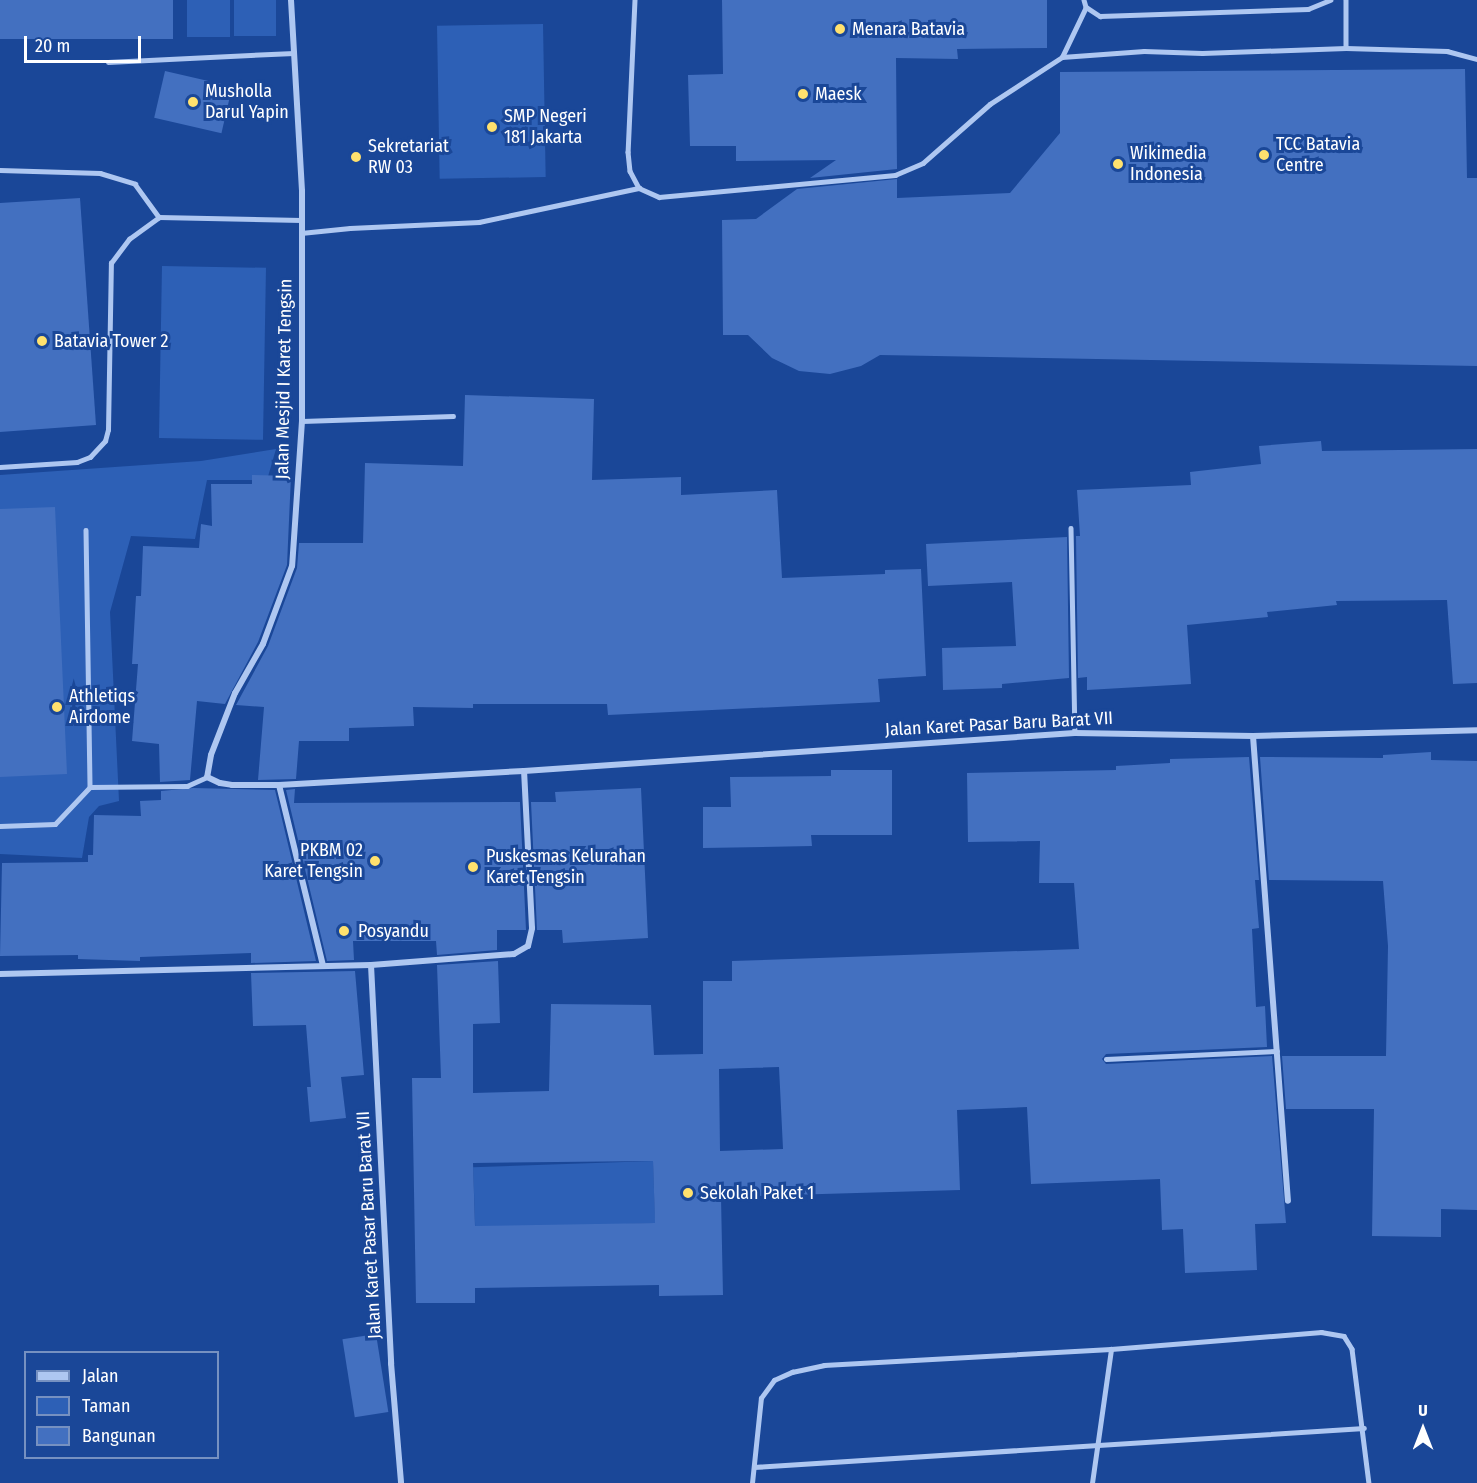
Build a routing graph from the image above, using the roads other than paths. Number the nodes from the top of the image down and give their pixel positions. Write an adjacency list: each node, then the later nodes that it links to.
1 (291, 0): 8 (street, Jalan Mesjid I Karet Tengsin)
2 (635, 0): 13 (lane)
3 (1083, 0): 6 (lane)
4 (1330, 0): 6 (lane)
5 (1346, 0): 7 (lane)
6 (1086, 7): 9 (lane)
7 (1346, 48): 9 (lane); 10 (lane)
8 (294, 53): 11 (lane); 15 (street, Jalan Mesjid I Karet Tengsin)
9 (1062, 57): 13 (lane)
10 (1477, 59)
11 (108, 62)
12 (0, 170): 14 (lane)
13 (639, 188): 16 (lane)
14 (159, 217): 15 (lane); 19 (lane)
15 (301, 220): 16 (street, Jalan Mesjid I Karet Tengsin)
16 (300, 233): 18 (street, Jalan Mesjid I Karet Tengsin)
17 (453, 416): 18 (lane)
18 (302, 421): 26 (street, Jalan Mesjid I Karet Tengsin)
19 (0, 467)
20 (1071, 528): 23 (lane)
21 (87, 530): 28 (lane)
22 (1477, 730): 24 (street, Jalan Karet Pasar Baru Barat VII)
23 (1075, 733): 24 (street, Jalan Karet Pasar Baru Barat VII); 25 (street, Jalan Karet Pasar Baru Barat VII)
24 (1253, 736): 33 (street)
25 (524, 771): 27 (street, Jalan Karet Pasar Baru Barat VII); 30 (street)
26 (207, 777): 27 (street, Jalan Karet Pasar Baru Barat VII); 28 (lane)
27 (279, 784): 31 (street)
28 (90, 787): 29 (lane)
29 (0, 826)
30 (371, 965): 31 (street); 40 (street, Jalan Karet Pasar Baru Barat VII)
31 (323, 966): 32 (street)
32 (0, 974)
33 (1277, 1051): 34 (lane); 35 (street)
34 (1106, 1059)
35 (1288, 1201)
36 (1111, 1348): 37 (lane); 38 (lane); 39 (lane)
37 (1364, 1428): 38 (lane); 43 (lane)
38 (1097, 1445): 39 (lane); 42 (lane)
39 (754, 1467): 41 (lane)
40 (401, 1483)
41 (752, 1483)
42 (1092, 1483)
43 (1368, 1483)

